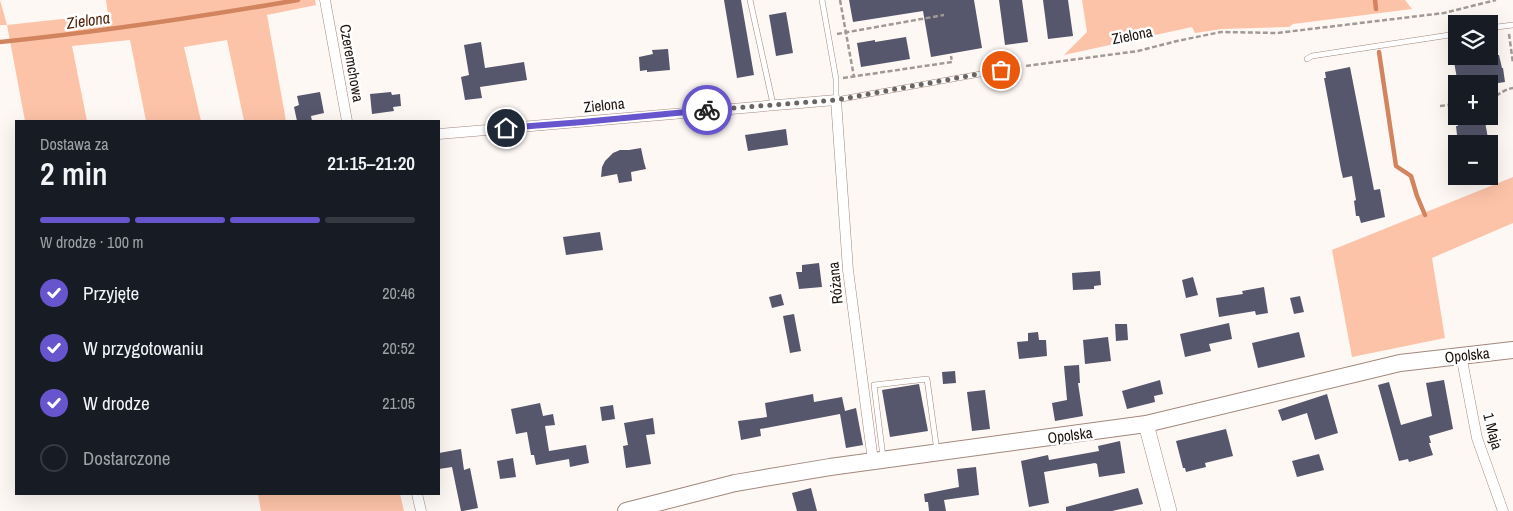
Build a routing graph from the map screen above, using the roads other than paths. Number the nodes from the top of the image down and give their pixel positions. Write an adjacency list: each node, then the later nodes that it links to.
1 (750, 0): 8 (lane)
2 (822, 0): 7 (lane)
3 (326, 5): 9 (street, Czeremchowa)
4 (1448, 35): 5 (lane)
5 (1307, 59)
6 (1019, 67): 7 (lane, Zielona)
7 (836, 100): 8 (street, Zielona); 15 (street, Różana)
8 (773, 104): 10 (street, Zielona)
9 (347, 120)
10 (440, 134)
11 (1513, 350): 12 (main road, Opolska)
12 (1461, 355): 13 (main road, Opolska); 20 (street, 1 Maja)
13 (1146, 424): 14 (main road, Opolska); 19 (street)
14 (937, 452): 15 (main road, Opolska); 15 (lane)
15 (878, 461): 18 (main road, Opolska)
16 (417, 495): 17 (street)
17 (420, 511)
18 (626, 511)
19 (1170, 511)
20 (1503, 511)

